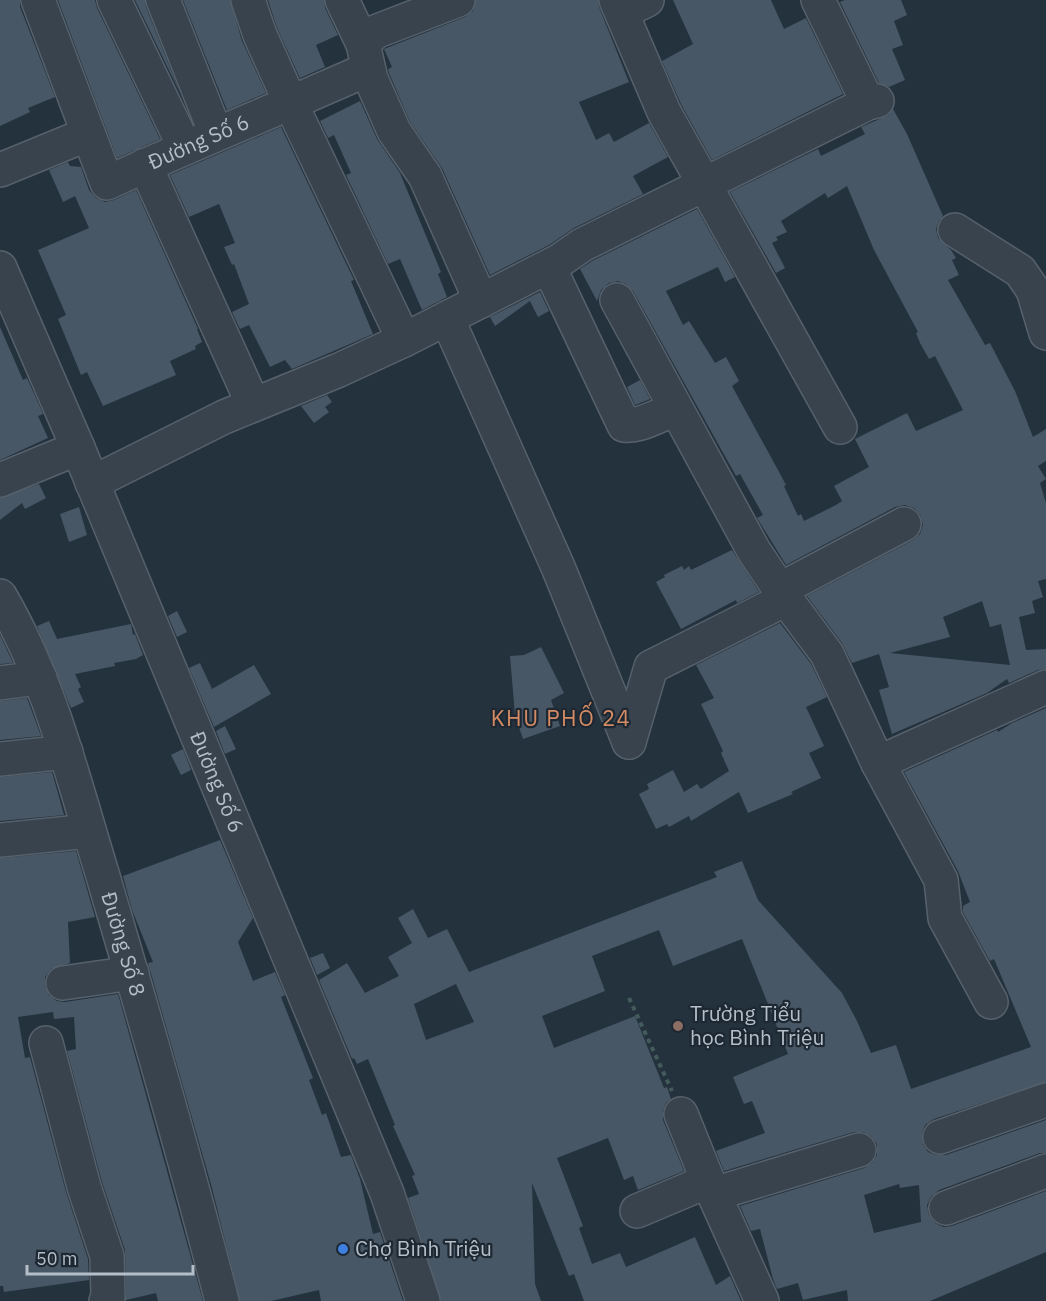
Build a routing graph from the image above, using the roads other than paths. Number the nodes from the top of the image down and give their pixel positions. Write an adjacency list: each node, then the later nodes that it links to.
1 (38, 0): 11 (street)
2 (114, 0): 13 (street)
3 (163, 0): 12 (street)
4 (248, 0): 10 (street)
5 (342, 0): 9 (street)
6 (458, 0): 9 (street, Đường Số 6)
7 (818, 0): 16 (street)
8 (628, 4): 16 (street)
9 (365, 56): 10 (street, Đường Số 6); 21 (street)
10 (291, 104): 12 (street, Đường Số 6); 24 (street)
11 (88, 134): 14 (street, Đường Số 6); 15 (street)
12 (216, 134): 13 (street, Đường Số 6)
13 (185, 148): 14 (street, Đường Số 6)
14 (145, 165): 25 (street)
15 (0, 170)
16 (704, 183): 18 (street); 27 (street)
17 (955, 230): 23 (street)
18 (549, 267): 21 (street); 26 (street)
19 (0, 268): 28 (street, Đường Số 6)
20 (617, 300): 26 (street)
21 (481, 301): 22 (street)
22 (447, 318): 24 (street); 32 (street)
23 (1046, 333)
24 (404, 340): 25 (street)
25 (253, 404): 30 (street)
26 (676, 410): 32 (street)
27 (840, 427)
28 (78, 448): 29 (street); 30 (street, Đường Số 6)
29 (0, 480)
30 (92, 483): 56 (street, Đường Số 6)
31 (904, 524): 32 (street)
32 (783, 594): 39 (street)
33 (0, 596): 34 (street, Đường Số 8)
34 (40, 678): 35 (street); 37 (street, Đường Số 8)
35 (0, 683)
36 (1046, 687): 39 (street)
37 (66, 752): 38 (street); 40 (street, Đường Số 8)
38 (0, 759)
39 (878, 763): 44 (street)
40 (89, 831): 41 (street); 42 (street, Đường Số 8)
41 (0, 840)
42 (132, 973): 43 (street); 55 (street, Đường Số 8)
43 (63, 983)
44 (992, 1002)
45 (46, 1043): 54 (street)
46 (1046, 1100): 48 (street)
47 (681, 1114): 51 (street)
48 (940, 1137)
49 (859, 1150): 51 (street)
50 (1046, 1171): 52 (street)
51 (711, 1187): 53 (street); 57 (street)
52 (946, 1208)
53 (637, 1211)
54 (106, 1301)
55 (222, 1301)
56 (423, 1301)
57 (762, 1301)

